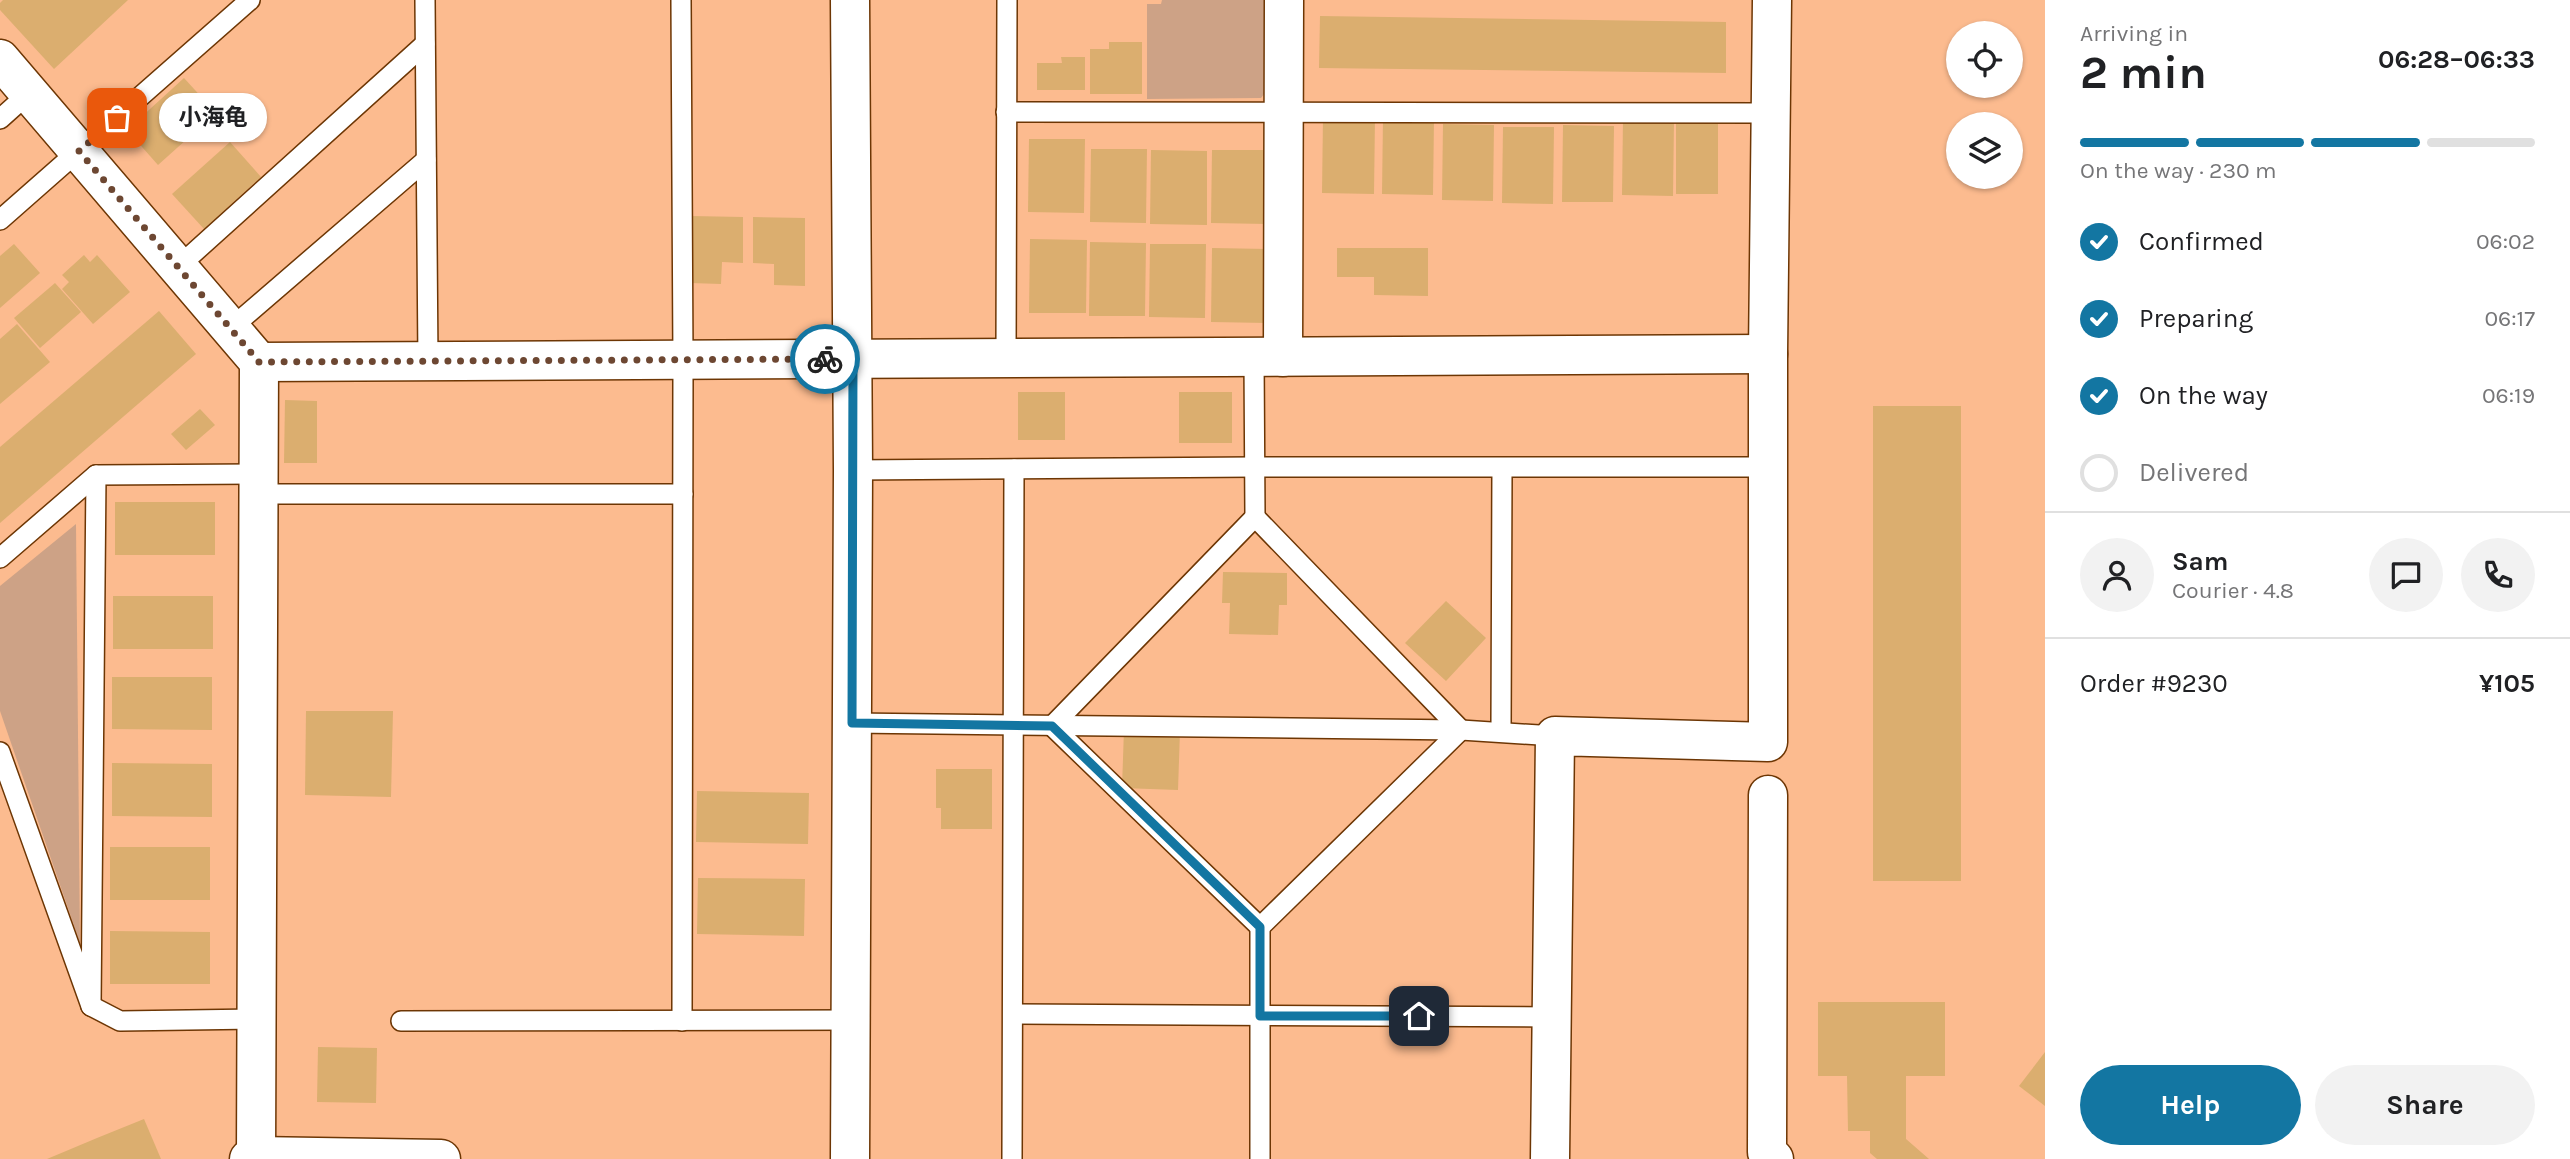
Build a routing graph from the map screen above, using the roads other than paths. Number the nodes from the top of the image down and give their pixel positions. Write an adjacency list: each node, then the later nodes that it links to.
1 (250, 0): 15 (lane)
2 (425, 0): 8 (lane)
3 (681, 0): 24 (lane)
4 (850, 0): 22 (street)
5 (1007, 0): 11 (lane)
6 (1284, 0): 12 (street)
7 (1772, 0): 13 (street)
8 (425, 44): 16 (lane); 18 (lane)
9 (0, 59): 10 (street)
10 (29, 93): 14 (lane); 15 (street)
11 (1006, 112): 12 (lane); 23 (lane)
12 (1283, 112): 13 (lane); 21 (street)
13 (1770, 113): 20 (street)
14 (0, 119)
15 (79, 151): 17 (lane); 18 (street)
16 (426, 160): 19 (lane); 26 (lane)
17 (0, 220)
18 (178, 267): 19 (street)
19 (231, 328): 25 (street)
20 (1768, 354): 21 (street); 28 (street)
21 (1268, 358): 23 (street); 27 (lane)
22 (853, 359): 23 (street); 24 (street); 31 (street)
23 (1006, 359)
24 (683, 360): 26 (street); 34 (lane)
25 (259, 362): 26 (street); 33 (street)
26 (428, 362)
27 (1254, 467): 29 (lane); 30 (lane); 35 (lane)
28 (1768, 467): 29 (lane); 42 (street)
29 (1502, 468): 41 (lane)
30 (1014, 469): 31 (lane); 38 (lane)
31 (853, 470): 37 (street)
32 (96, 475): 33 (lane); 36 (lane); 46 (lane)
33 (259, 484): 34 (lane); 50 (street)
34 (683, 494): 53 (lane)
35 (1255, 517): 39 (lane); 40 (lane)
36 (0, 558)
37 (852, 723): 38 (lane); 51 (street)
38 (1013, 724): 39 (lane); 47 (lane)
39 (1052, 726): 40 (lane); 45 (lane)
40 (1461, 730): 41 (lane); 45 (lane)
41 (1501, 732): 42 (lane)
42 (1555, 736): 49 (street)
43 (0, 752): 46 (lane)
44 (1768, 795): 60 (street)
45 (1260, 927): 48 (lane)
46 (91, 1006): 50 (lane)
47 (1013, 1014): 48 (lane); 57 (lane)
48 (1260, 1016): 49 (lane); 58 (lane)
49 (1552, 1017): 59 (street)
50 (256, 1019): 54 (street)
51 (850, 1020): 53 (lane); 56 (street)
52 (401, 1021): 53 (lane)
53 (682, 1021)
54 (252, 1158): 55 (street)
55 (442, 1159)
56 (850, 1159)
57 (1012, 1159)
58 (1260, 1159)
59 (1550, 1159)
60 (1774, 1159)

